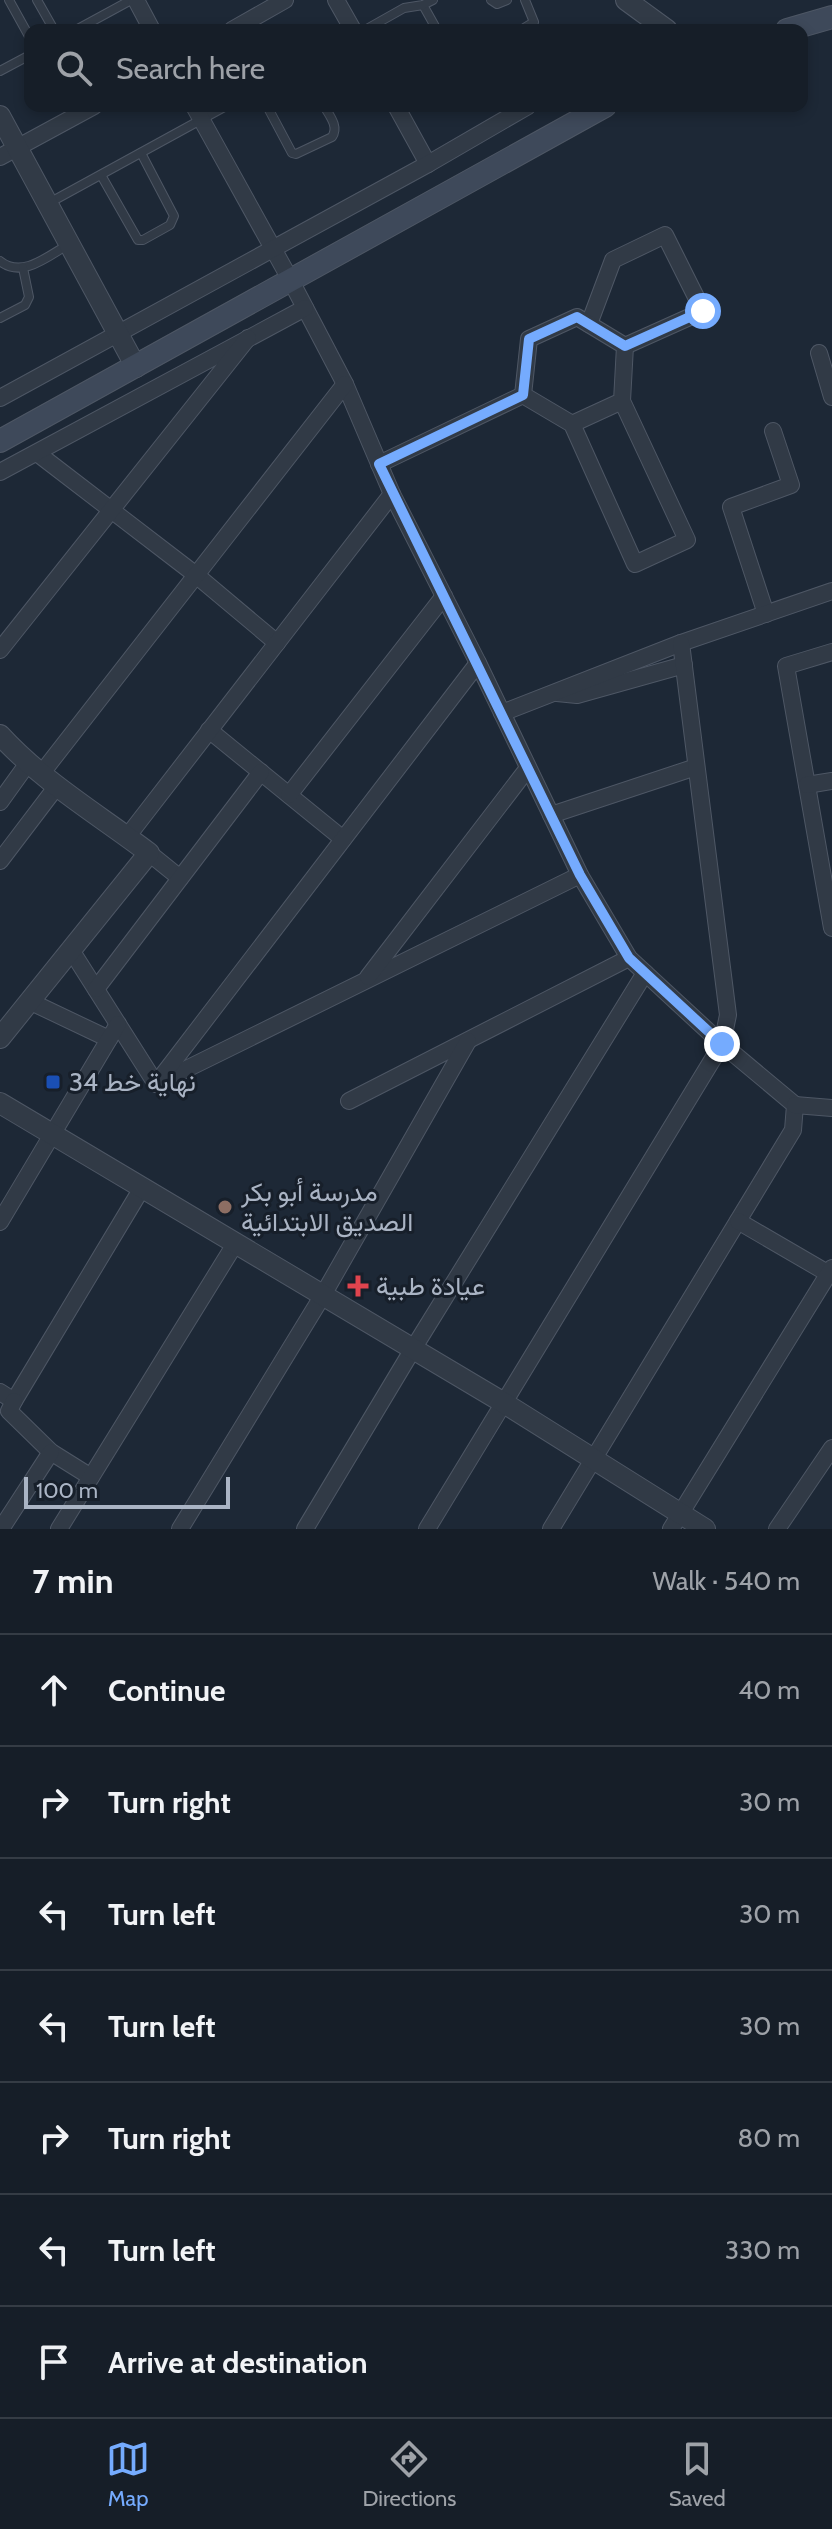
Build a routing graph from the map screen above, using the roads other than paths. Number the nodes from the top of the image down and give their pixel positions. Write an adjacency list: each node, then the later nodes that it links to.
1 (9, 0): 23 (lane)
2 (37, 0): 13 (lane)
3 (134, 0): 14 (lane); 15 (street)
4 (285, 0): 16 (street)
5 (336, 0): 17 (street)
6 (433, 0): 11 (lane)
7 (491, 0): 8 (lane)
8 (507, 0)
9 (525, 0): 20 (lane)
10 (626, 0): 21 (street)
11 (423, 5): 18 (lane); 19 (lane)
12 (832, 17): 22 (main road)
13 (51, 24)
14 (88, 24)
15 (148, 24)
16 (243, 24)
17 (350, 24)
18 (376, 24)
19 (434, 24)
20 (531, 24)
21 (659, 24)
22 (808, 24)
23 (24, 27)
24 (24, 58): 25 (lane)
25 (0, 71)
26 (83, 112): 34 (street)
27 (270, 112): 28 (lane)
28 (327, 112)
29 (399, 112): 36 (street)
30 (518, 112): 36 (street)
31 (594, 112): 43 (main road)
32 (198, 113): 35 (lane); 40 (street)
33 (0, 116): 34 (street)
34 (9, 152): 38 (street)
35 (141, 153): 37 (lane); 37 (lane)
36 (428, 164): 40 (street)
37 (101, 175): 38 (lane)
38 (48, 204): 39 (street)
39 (69, 244): 42 (lane); 47 (street)
40 (272, 248): 43 (street); 47 (street)
41 (0, 261): 42 (lane)
42 (23, 268): 45 (lane)
43 (291, 281): 44 (street); 51 (main road)
44 (305, 308): 48 (street); 52 (street)
45 (0, 318)
46 (589, 324): 49 (street); 49 (street); 53 (street)
47 (119, 333): 51 (street); 55 (street)
48 (248, 338): 60 (street); 66 (street)
49 (625, 346): 56 (street)
50 (819, 353): 54 (street)
51 (136, 367): 59 (main road)
52 (345, 384): 62 (street); 67 (street)
53 (523, 395): 57 (street); 62 (street)
54 (832, 397)
55 (0, 398)
56 (622, 401): 57 (street); 57 (street)
57 (572, 424)
58 (773, 431): 70 (street)
59 (0, 441)
60 (37, 453): 61 (street); 66 (street)
61 (20, 461): 63 (street); 64 (street)
62 (379, 464): 65 (street)
63 (0, 472)
64 (0, 485)
65 (392, 494): 69 (street); 71 (street)
66 (111, 511): 67 (street); 73 (street)
67 (196, 575): 71 (street); 84 (street)
68 (832, 591): 70 (street)
69 (444, 596): 75 (street); 87 (street)
70 (766, 614): 72 (street)
71 (277, 643): 79 (street)
72 (681, 643): 76 (street); 77 (street)
73 (0, 650)
74 (832, 652): 86 (street)
75 (478, 663): 78 (street); 91 (street)
76 (684, 665): 77 (street); 81 (street)
77 (553, 693): 78 (street)
78 (502, 713): 82 (street)
79 (209, 730): 83 (street); 90 (street)
80 (0, 735): 84 (street)
81 (696, 767): 89 (street); 108 (street)
82 (528, 768): 89 (street); 101 (street)
83 (261, 772): 87 (street); 96 (street)
84 (42, 774): 88 (street); 90 (street); 94 (street)
85 (832, 781): 86 (street)
86 (807, 785): 93 (street)
87 (289, 795): 91 (street)
88 (0, 802)
89 (551, 815): 95 (street)
90 (127, 837): 92 (street)
91 (343, 839): 109 (street)
92 (149, 853): 96 (street); 98 (street)
93 (826, 857): 97 (street)
94 (0, 861)
95 (580, 875): 99 (street); 101 (street)
96 (180, 878): 102 (street)
97 (832, 928)
98 (71, 950): 102 (street); 103 (street)
99 (629, 958): 100 (street); 107 (street)
100 (645, 973): 108 (street); 121 (street)
101 (364, 981): 109 (street)
102 (96, 989): 104 (street)
103 (29, 1001): 105 (street); 106 (street)
104 (118, 1024): 106 (street); 109 (street)
105 (0, 1038)
106 (109, 1039): 114 (street)
107 (468, 1041): 110 (street); 120 (street)
108 (722, 1044): 112 (street); 123 (street)
109 (156, 1084)
110 (349, 1101)
111 (0, 1103): 114 (street)
112 (795, 1105): 113 (street); 116 (street)
113 (828, 1105)
114 (52, 1135): 115 (street); 117 (street)
115 (142, 1188): 118 (street); 122 (street)
116 (738, 1221): 119 (street); 126 (street)
117 (0, 1222)
118 (235, 1244): 120 (street); 127 (street)
119 (829, 1277): 128 (street)
120 (323, 1295): 121 (street); 131 (street)
121 (413, 1349): 123 (street); 132 (street)
122 (7, 1396): 125 (street)
123 (504, 1403): 126 (street); 133 (street)
124 (832, 1448): 136 (street)
125 (51, 1452): 127 (street); 129 (street)
126 (593, 1460): 128 (street); 134 (street)
127 (91, 1477): 130 (street)
128 (676, 1521): 135 (street)
129 (1, 1529)
130 (59, 1529)
131 (180, 1529)
132 (305, 1529)
133 (427, 1529)
134 (551, 1529)
135 (705, 1529)
136 (777, 1529)

